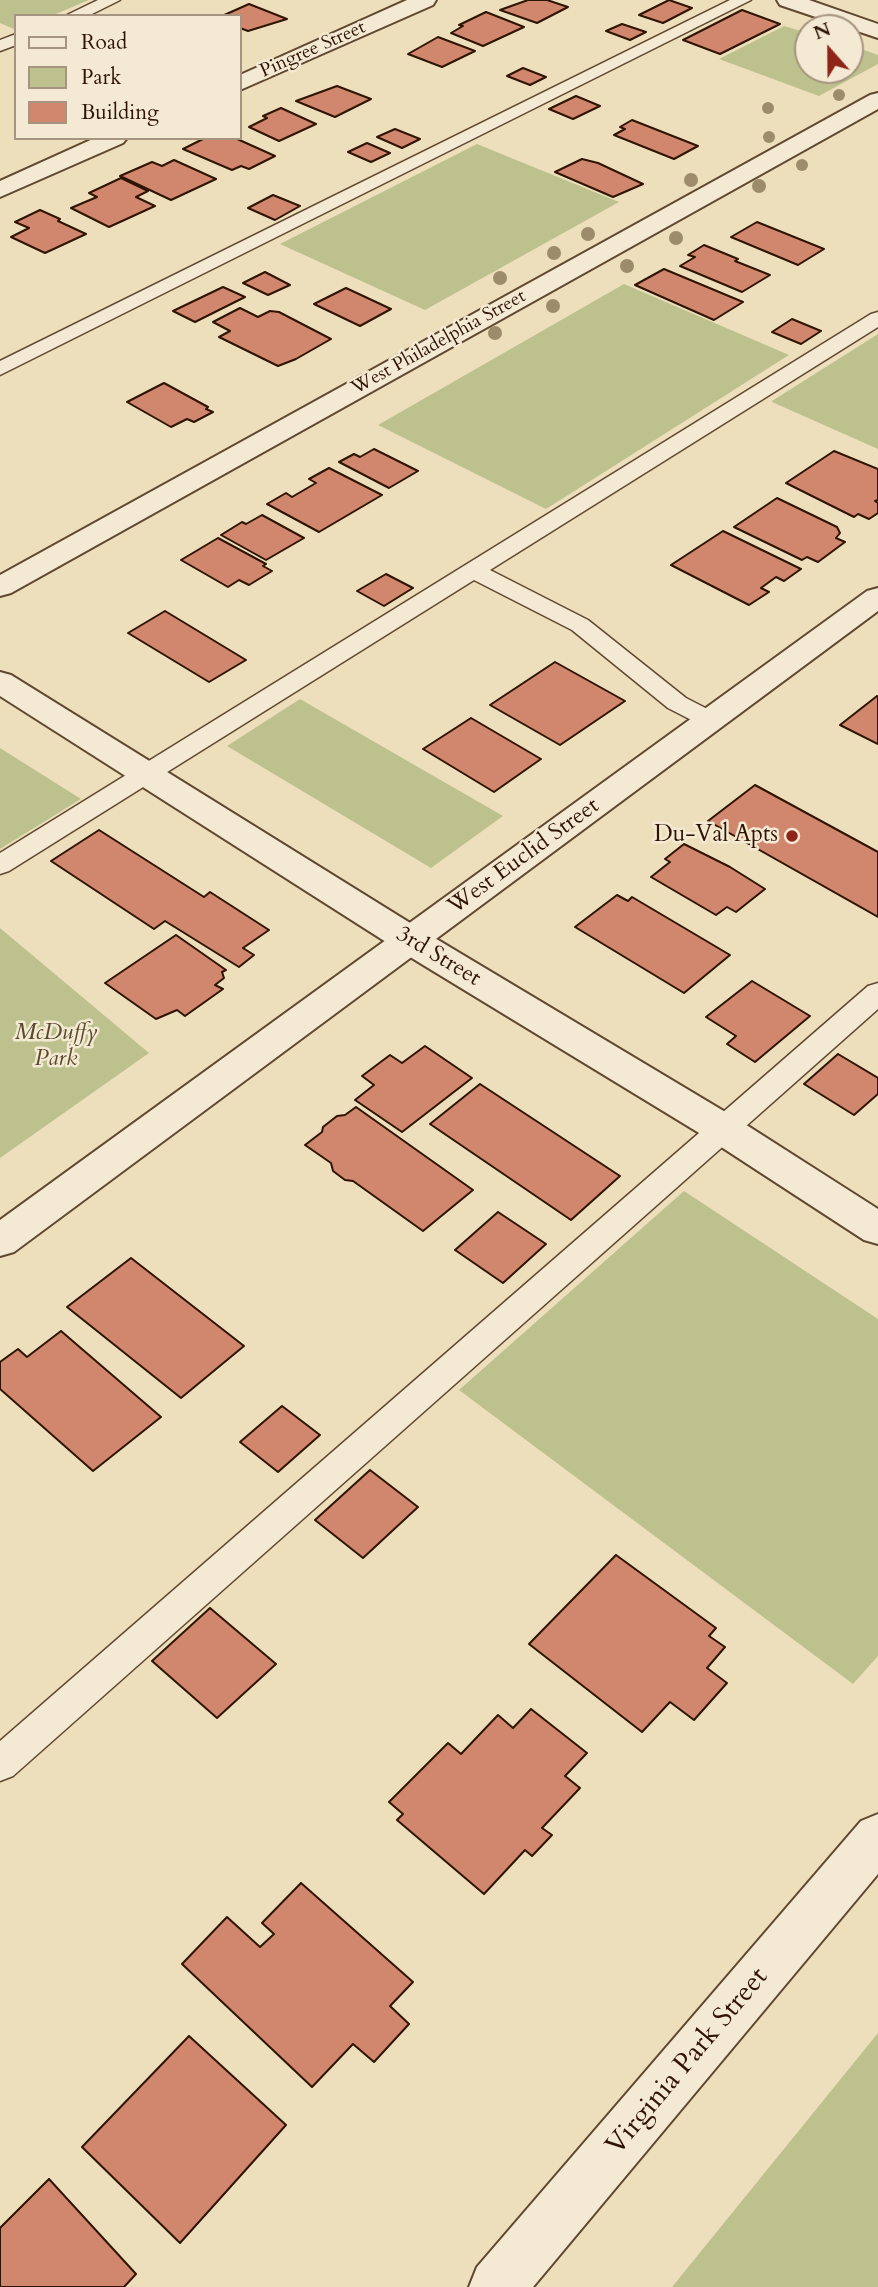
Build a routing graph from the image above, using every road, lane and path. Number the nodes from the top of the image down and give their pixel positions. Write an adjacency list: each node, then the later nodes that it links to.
1 (112, 0): 5 (lane)
2 (425, 0): 7 (street, Pingree Street)
3 (743, 0): 12 (lane)
4 (788, 0): 6 (street)
5 (78, 14)
6 (878, 31)
7 (242, 82)
8 (878, 100): 14 (street, West Philadelphia Street)
9 (111, 140): 10 (street)
10 (0, 190)
11 (878, 318): 13 (lane)
12 (0, 369)
13 (473, 570): 17 (lane); 18 (lane)
14 (0, 587)
15 (878, 597): 17 (street, West Euclid Street)
16 (0, 682): 18 (street, 3rd Street)
17 (710, 720): 20 (street, West Euclid Street)
18 (145, 775): 19 (lane); 20 (street, 3rd Street)
19 (0, 864)
20 (410, 940): 22 (street, 3rd Street); 24 (street, West Euclid Street)
21 (878, 993): 22 (lane)
22 (723, 1129): 23 (street, 3rd Street); 25 (lane)
23 (878, 1230)
24 (0, 1241)
25 (0, 1764)
26 (878, 1837): 27 (street, Virginia Park Street)
27 (497, 2287)

